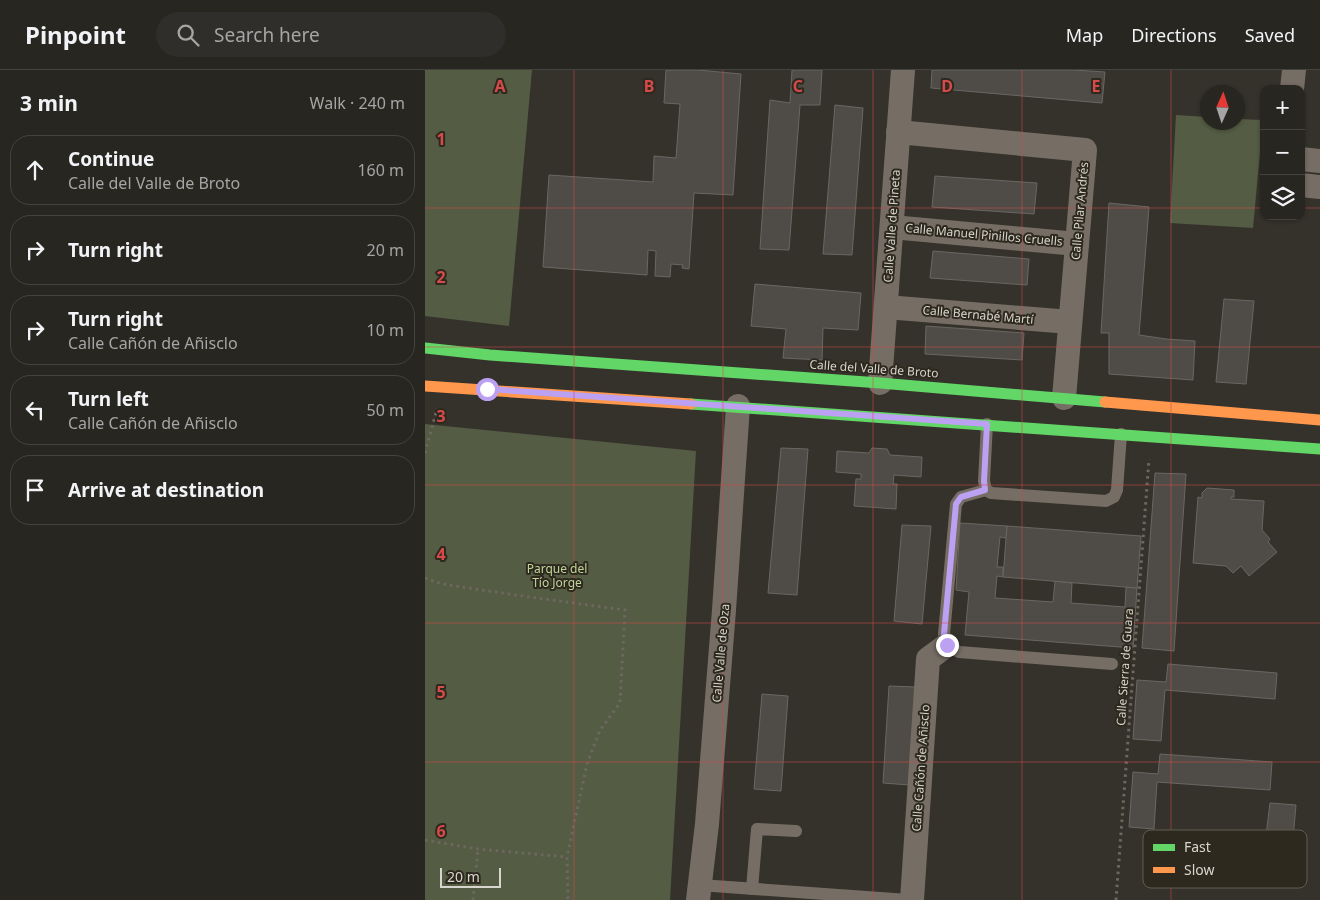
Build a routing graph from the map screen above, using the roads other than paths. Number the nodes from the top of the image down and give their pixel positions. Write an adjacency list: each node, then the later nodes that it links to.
1 (903, 70): 4 (street, Calle Valle de Pineta)
2 (1294, 70): 3 (street)
3 (1292, 85)
4 (898, 132): 9 (street, Calle Valle de Pineta); 10 (street, Calle Pilar Andrés)
5 (1305, 159): 6 (street)
6 (1320, 161)
7 (1305, 185): 8 (street)
8 (1320, 187)
9 (891, 227): 10 (street, Calle Manuel Pinillos Cruells); 11 (street, Calle Valle de Pineta)
10 (1077, 244): 12 (street, Calle Pilar Andrés)
11 (886, 307): 12 (street, Calle Bernabé Martí); 14 (street, Calle Valle de Pineta)
12 (1070, 322): 16 (street, Calle Pilar Andrés)
13 (425, 348): 14 (main road, Calle del Valle de Broto)
14 (880, 383): 16 (main road, Calle del Valle de Broto)
15 (425, 386): 17 (main road)
16 (1064, 398): 18 (main road, Calle del Valle de Broto)
17 (738, 406): 19 (main road); 27 (street, Calle Valle de Oza)
18 (1320, 420)
19 (987, 424): 20 (main road); 22 (lane)
20 (1121, 434): 21 (main road); 22 (lane)
21 (1320, 449)
22 (985, 490): 23 (lane)
23 (947, 645): 24 (lane); 29 (street, Calle Cañón de Añisclo)
24 (1112, 664)
25 (796, 832): 26 (lane)
26 (752, 889): 27 (lane); 28 (lane)
27 (699, 893)
28 (908, 900)
29 (912, 900)

